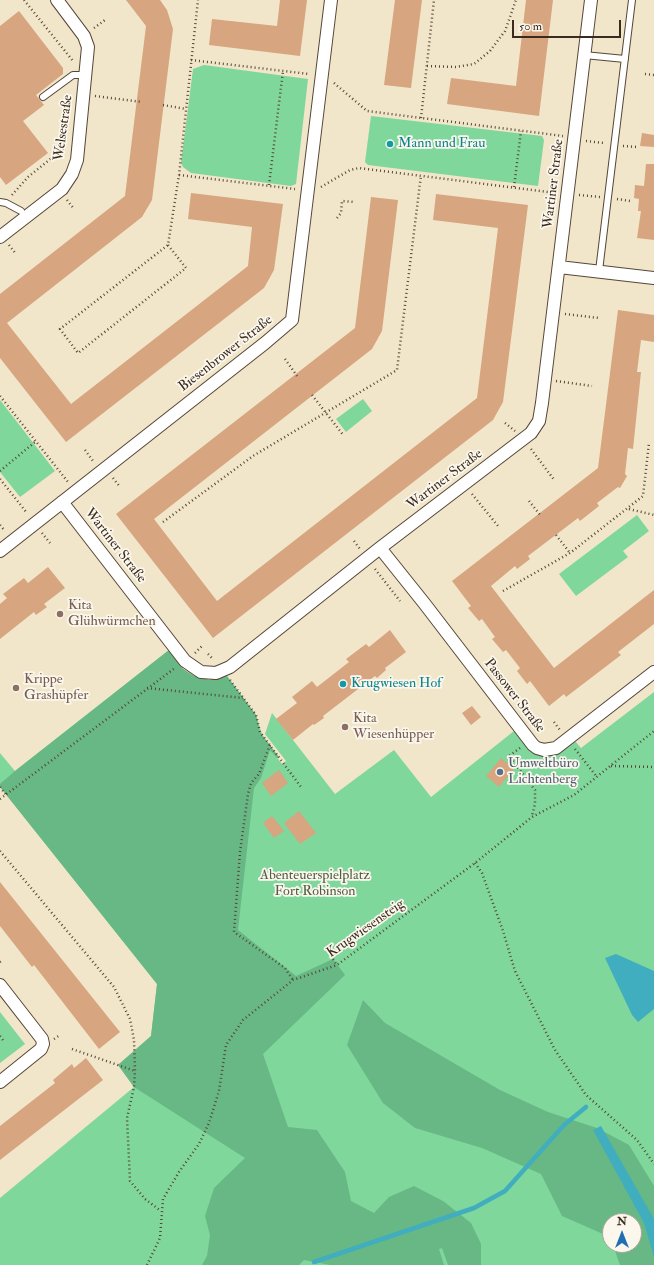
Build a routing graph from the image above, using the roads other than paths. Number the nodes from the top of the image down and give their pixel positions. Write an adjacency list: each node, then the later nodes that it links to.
1 (57, 0): 7 (street, Welsestraße)
2 (331, 0): 15 (street, Biesenbrower Straße)
3 (591, 0): 5 (street, Wartiner Straße)
4 (632, 0): 6 (lane)
5 (584, 55): 6 (lane); 12 (street, Wartiner Straße)
6 (625, 59): 13 (lane)
7 (86, 74): 8 (lane); 11 (street, Welsestraße)
8 (42, 97)
9 (3, 202): 10 (lane)
10 (21, 212)
11 (0, 237)
12 (559, 267): 13 (street); 16 (street, Wartiner Straße)
13 (598, 271): 14 (street)
14 (654, 278)
15 (62, 502): 16 (street, Wartiner Straße); 17 (street, Biesenbrower Straße)
16 (380, 548): 18 (street, Passower Straße)
17 (0, 551)
18 (654, 672)
19 (0, 986): 20 (street)
20 (0, 1082)

